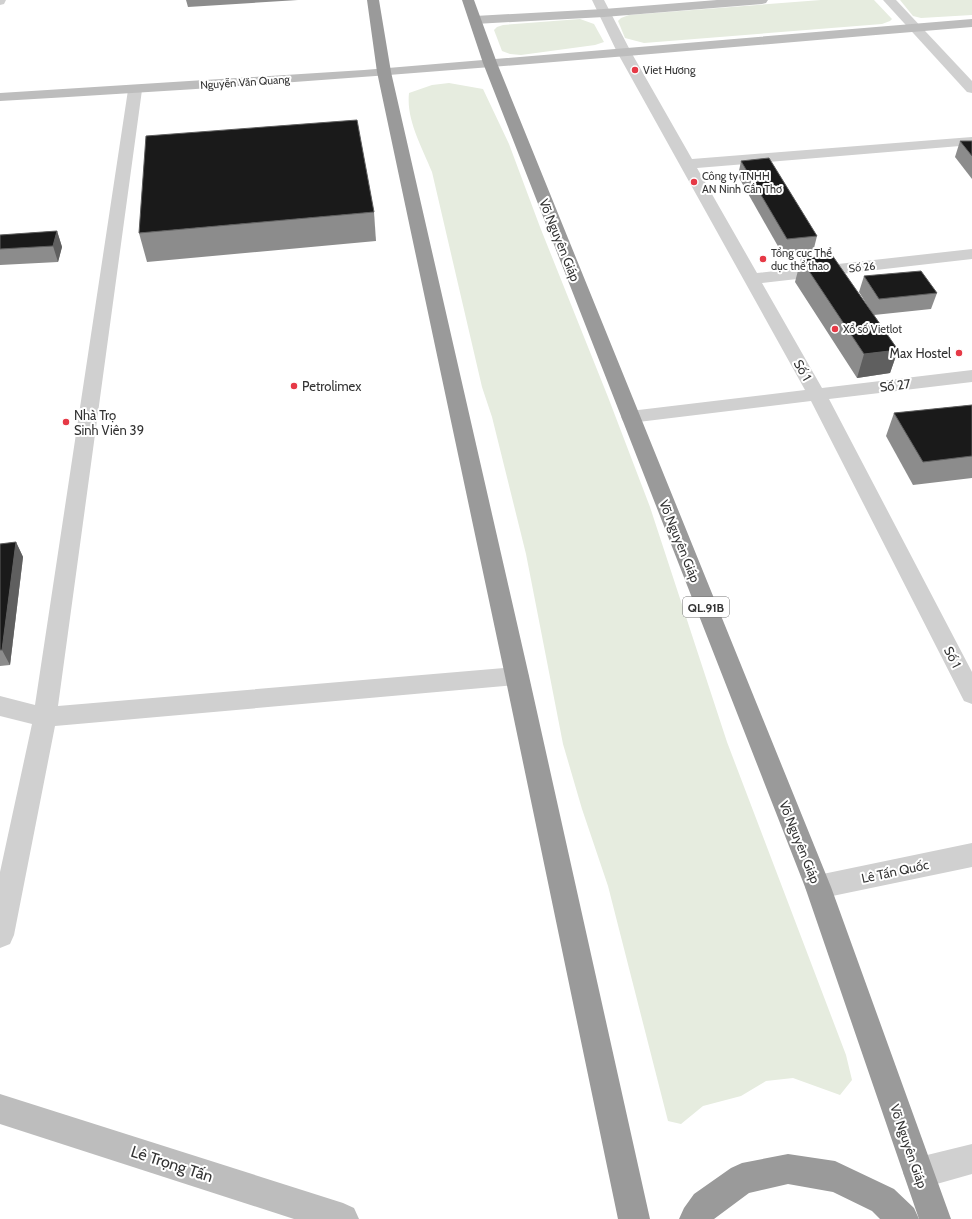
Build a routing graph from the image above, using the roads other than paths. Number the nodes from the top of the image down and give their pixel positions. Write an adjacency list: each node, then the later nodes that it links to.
1 (373, 0): 11 (highway)
2 (598, 0): 6 (street, Số 1)
3 (762, 0): 6 (street)
4 (889, 0): 8 (street)
5 (471, 10): 6 (street); 10 (highway, Võ Nguyên Giáp / QL.91B)
6 (604, 12): 9 (street, Số 1)
7 (972, 23): 8 (street, Nguyễn Văn Quang)
8 (915, 28): 9 (street, Nguyễn Văn Quang); 12 (street)
9 (624, 52): 10 (street, Nguyễn Văn Quang); 16 (street, Số 1)
10 (490, 64): 11 (street, Nguyễn Văn Quang); 21 (highway, Võ Nguyên Giáp / QL.91B)
11 (384, 72): 13 (street, Nguyễn Văn Quang); 22 (highway)
12 (972, 89)
13 (135, 90): 14 (street, Nguyễn Văn Quang); 25 (street)
14 (0, 97)
15 (972, 141): 16 (street)
16 (688, 164): 18 (street, Số 1)
17 (972, 254): 18 (street, Số 26)
18 (752, 279): 20 (street, Số 1)
19 (972, 376): 20 (street, Số 27)
20 (818, 395): 21 (street, Số 27); 23 (street, Số 1)
21 (630, 417): 27 (highway, Võ Nguyên Giáp / QL.91B)
22 (517, 676): 25 (street); 33 (highway)
23 (972, 694)
24 (0, 706): 25 (street)
25 (45, 717): 28 (street)
26 (972, 855): 27 (street, Lê Tấn Quốc)
27 (818, 887): 31 (highway, Võ Nguyên Giáp / QL.91B)
28 (0, 935)
29 (0, 1109): 32 (street, Lê Trọng Tấn)
30 (972, 1159): 31 (street)
31 (919, 1173): 36 (highway, Võ Nguyên Giáp / QL.91B)
32 (344, 1219)
33 (634, 1219)
34 (695, 1219): 35 (highway)
35 (903, 1219)
36 (935, 1219)

